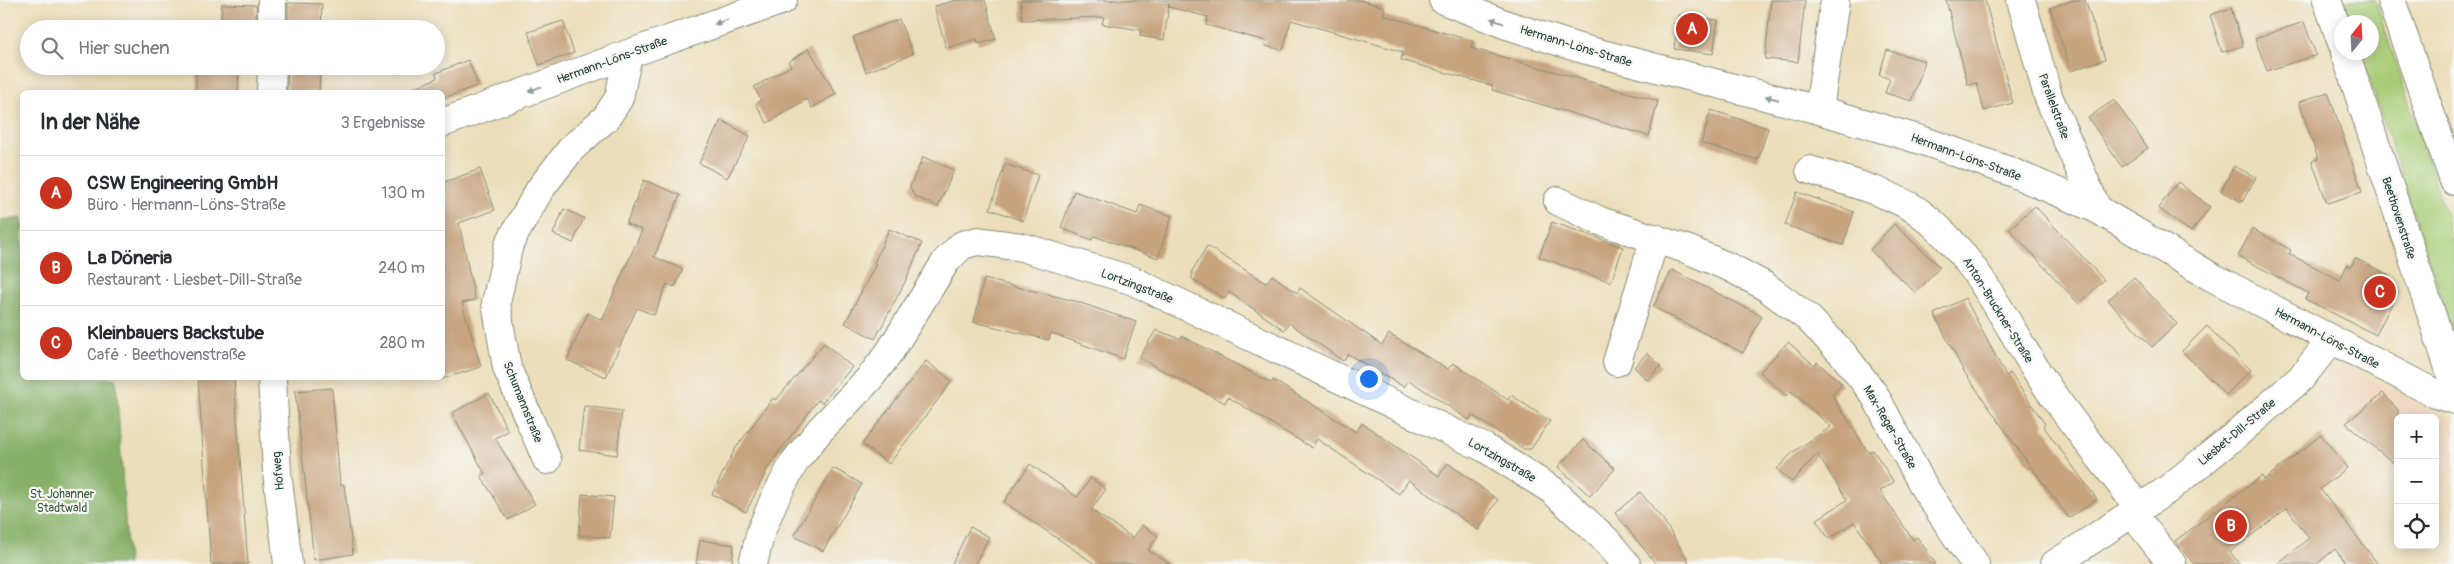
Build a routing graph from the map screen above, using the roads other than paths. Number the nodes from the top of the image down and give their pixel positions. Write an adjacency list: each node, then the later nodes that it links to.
1 (272, 0): 8 (street)
2 (783, 0): 10 (street, Hermann-Löns-Straße, one-way to 10)
3 (1443, 0): 14 (street, Hermann-Löns-Straße, one-way to 3)
4 (1835, 0): 14 (street)
5 (2021, 0): 19 (street, Parallelstraße)
6 (2327, 0): 9 (street)
7 (2391, 0): 17 (street)
8 (272, 20)
9 (2334, 20)
10 (628, 54): 15 (street, Hermann-Löns-Straße, one-way to 15); 26 (street, Schumannstraße)
11 (2348, 60): 24 (street, Beethovenstraße)
12 (272, 75): 13 (street)
13 (271, 90)
14 (1819, 110): 19 (street, Hermann-Löns-Straße)
15 (445, 122)
16 (1810, 170): 27 (street, Anton-Bruckner-Straße)
17 (2454, 182)
18 (1558, 201): 20 (street, Max-Reger-Straße)
19 (2097, 209): 21 (street, Hermann-Löns-Straße)
20 (1655, 238): 22 (street); 31 (street, Max-Reger-Straße)
21 (2331, 340): 25 (street, Hermann-Löns-Straße); 27 (street, Liesbet-Dill-Straße)
22 (1617, 362)
23 (272, 380): 28 (street, Hofweg)
24 (2454, 383)
25 (2454, 400)
26 (547, 460)
27 (2136, 510): 32 (street, Liesbet-Dill-Straße); 33 (street)
28 (288, 564)
29 (753, 564): 30 (street, Lortzingstraße)
30 (1626, 564)
31 (1975, 564)
32 (2055, 564)
33 (2172, 564)

